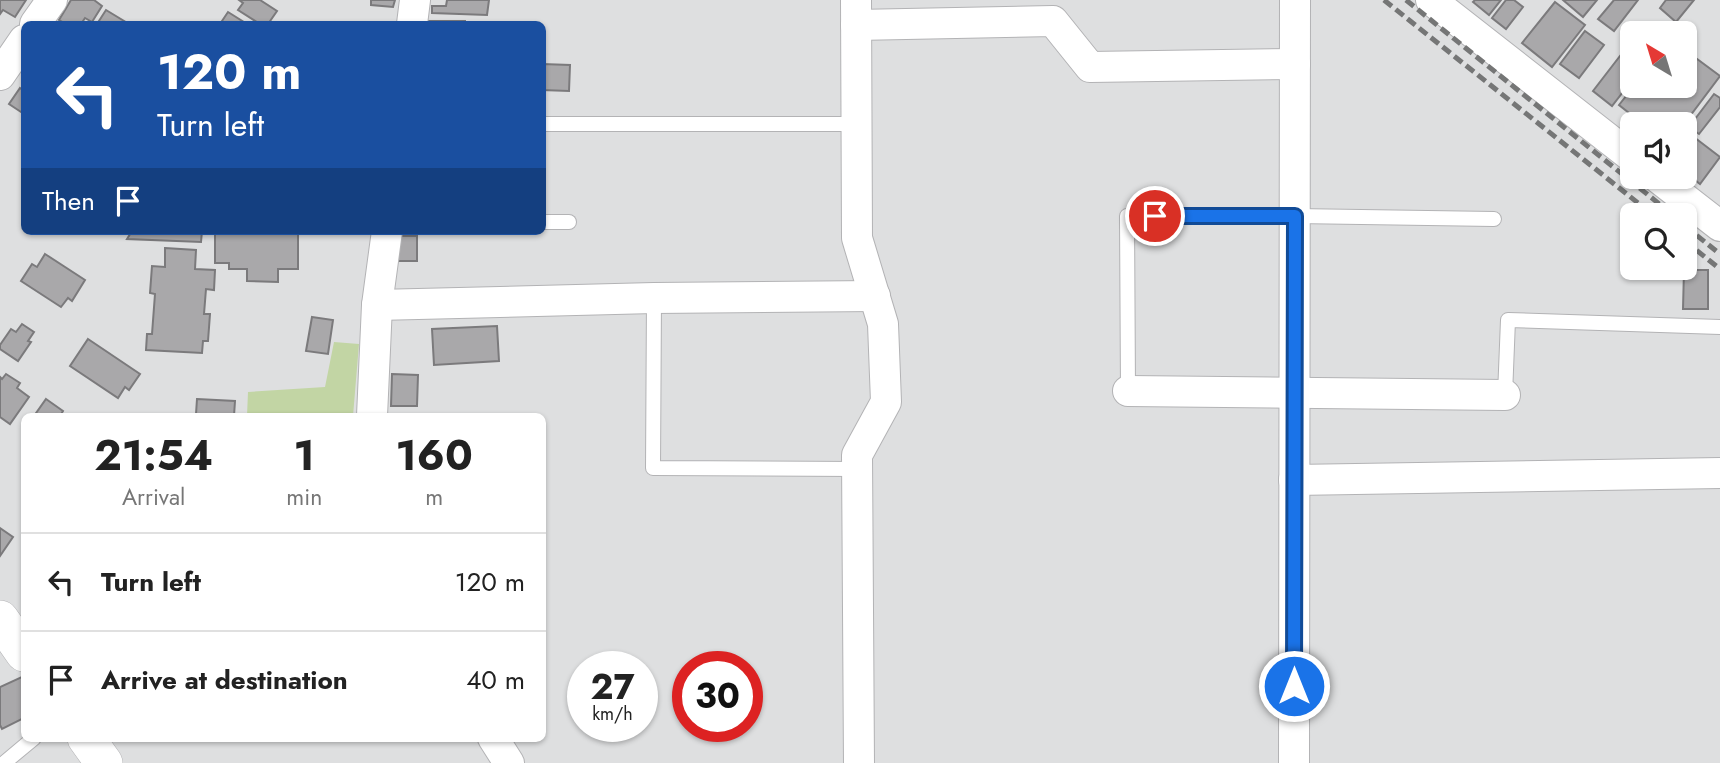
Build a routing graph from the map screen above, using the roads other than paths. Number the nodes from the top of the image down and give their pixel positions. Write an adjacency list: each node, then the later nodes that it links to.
1 (52, 0): 6 (street)
2 (415, 0): 7 (street)
3 (1295, 0): 9 (street)
4 (1431, 0): 13 (street)
5 (856, 13): 9 (street); 12 (street)
6 (37, 21)
7 (412, 21)
8 (21, 44): 10 (street)
9 (1295, 64): 15 (street)
10 (0, 75)
11 (546, 124): 12 (lane)
12 (857, 124): 21 (street)
13 (1620, 148)
14 (1672, 189): 19 (street)
15 (1295, 216): 16 (lane); 25 (lane); 26 (street)
16 (1494, 219)
17 (546, 222): 18 (lane)
18 (569, 222)
19 (1720, 226)
20 (386, 235): 23 (street)
21 (875, 296): 22 (street); 29 (street)
22 (654, 298): 23 (street); 29 (lane)
23 (377, 305): 28 (street)
24 (1720, 327): 27 (lane)
25 (1128, 391): 26 (street)
26 (1295, 393): 27 (street); 31 (street)
27 (1505, 396)
28 (372, 413)
29 (857, 469): 41 (street)
30 (1720, 473): 31 (street)
31 (1294, 480): 42 (street)
32 (21, 614): 33 (street)
33 (0, 618): 34 (street)
34 (21, 649)
35 (29, 742): 38 (lane)
36 (89, 742): 39 (street)
37 (496, 742): 40 (street)
38 (4, 763)
39 (104, 763)
40 (509, 763)
41 (859, 763)
42 (1294, 763)

